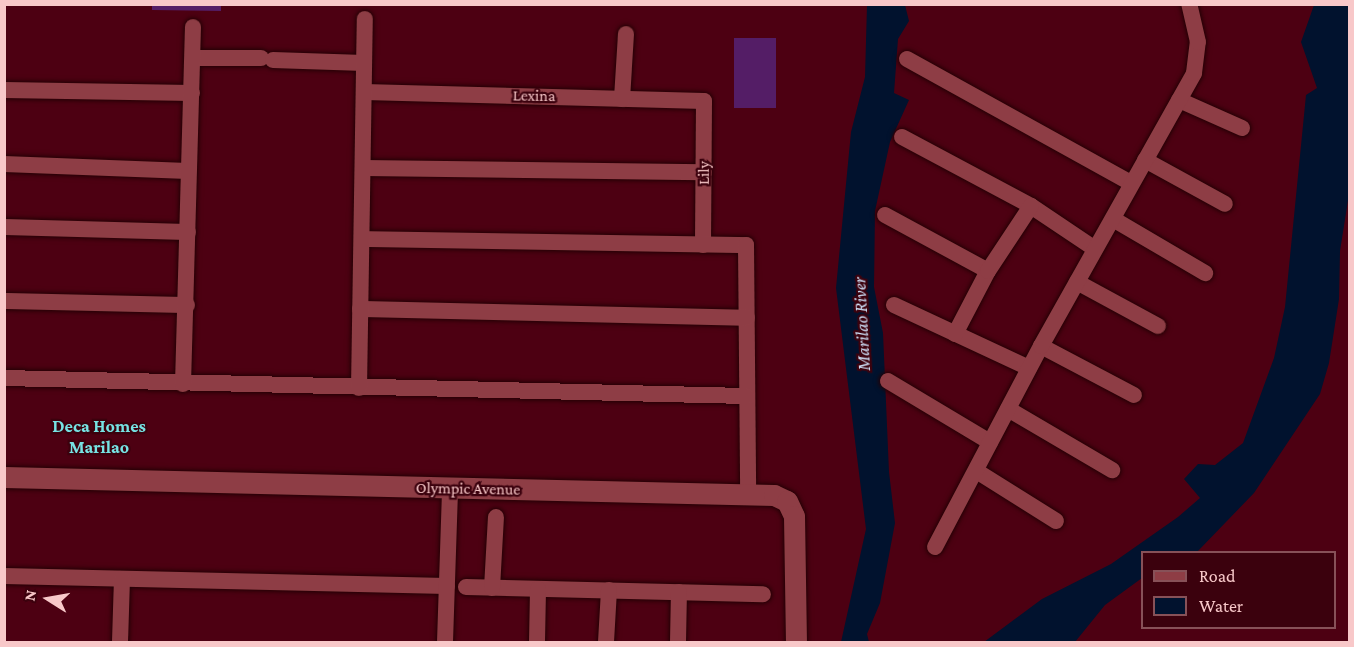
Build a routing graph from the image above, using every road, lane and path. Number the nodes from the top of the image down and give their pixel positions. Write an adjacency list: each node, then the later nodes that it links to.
1 (1189, 4): 12 (street)
2 (365, 19): 7 (street)
3 (193, 27): 5 (street)
4 (626, 34): 11 (street)
5 (194, 58): 7 (street); 10 (street)
6 (908, 59): 21 (street)
7 (364, 63): 9 (street)
8 (4, 90): 10 (street)
9 (364, 92): 11 (street, Lexina); 18 (street)
10 (192, 93): 19 (street)
11 (622, 99): 13 (street, Lexina)
12 (1179, 100): 14 (street); 16 (street)
13 (704, 101): 20 (street, Lily)
14 (1242, 128)
15 (902, 137): 23 (street)
16 (1145, 160): 21 (street); 22 (street)
17 (4, 164): 19 (street)
18 (363, 168): 20 (street); 28 (street)
19 (188, 171): 27 (street)
20 (704, 172): 29 (street, Lily)
21 (1131, 183): 25 (street)
22 (1225, 204)
23 (1031, 206): 30 (street); 31 (street)
24 (885, 215): 31 (street)
25 (1113, 219): 30 (street); 32 (street)
26 (4, 227): 27 (street)
27 (188, 232): 35 (street)
28 (362, 239): 29 (street); 37 (street)
29 (703, 245): 38 (street)
30 (1095, 249): 33 (street)
31 (988, 271): 40 (street)
32 (1205, 273)
33 (1077, 282): 39 (street); 41 (street)
34 (4, 301): 35 (street)
35 (187, 305): 45 (street)
36 (894, 306): 40 (street)
37 (360, 309): 38 (street); 46 (street)
38 (747, 318): 48 (street)
39 (1158, 326)
40 (955, 334): 42 (street)
41 (1041, 346): 42 (street); 47 (street)
42 (1029, 368): 49 (street)
43 (4, 378): 45 (street)
44 (888, 381): 50 (street)
45 (183, 384): 46 (street)
46 (359, 388): 48 (street)
47 (1134, 395)
48 (747, 396): 55 (street)
49 (1008, 409): 50 (street); 51 (street)
50 (990, 442): 52 (street)
51 (1112, 470)
52 (978, 472): 57 (street); 58 (street)
53 (4, 477): 54 (street, Olympic Avenue)
54 (450, 489): 55 (street, Olympic Avenue); 61 (street)
55 (748, 494): 73 (street, Olympic Avenue)
56 (496, 517): 63 (street)
57 (1056, 521)
58 (935, 547)
59 (4, 576): 60 (street)
60 (122, 579): 61 (street); 68 (street)
61 (447, 586): 69 (street)
62 (466, 587): 63 (street)
63 (492, 588): 64 (street)
64 (538, 589): 65 (street); 70 (street)
65 (609, 590): 66 (street); 71 (street)
66 (679, 592): 67 (street); 72 (street)
67 (763, 594)
68 (120, 642)
69 (445, 642)
70 (537, 642)
71 (606, 642)
72 (678, 642)
73 (796, 642)

